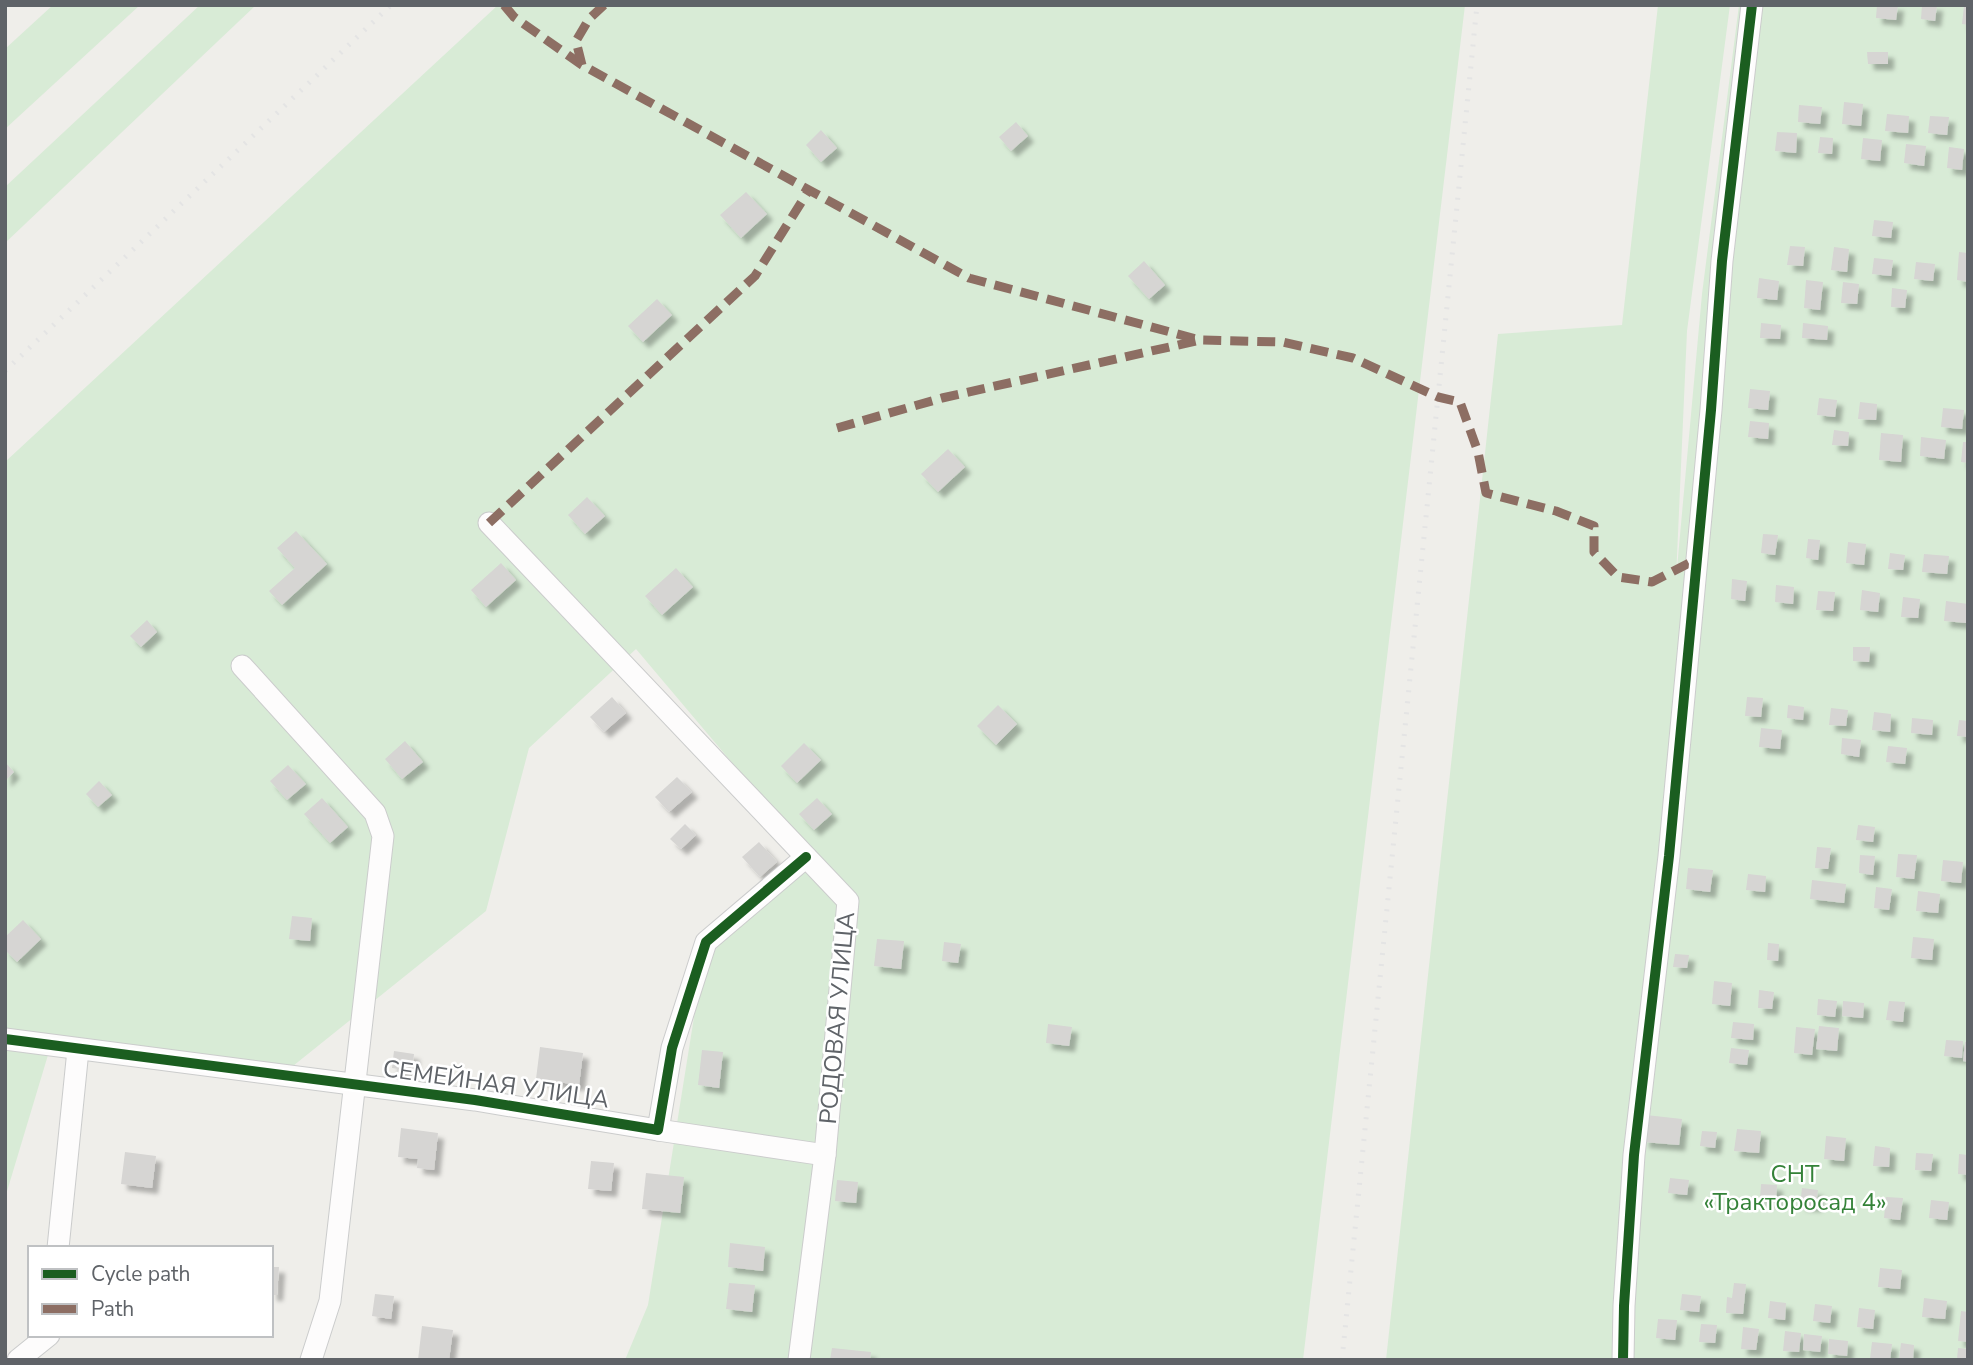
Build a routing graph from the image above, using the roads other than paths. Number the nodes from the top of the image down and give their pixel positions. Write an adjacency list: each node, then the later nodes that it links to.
1 (1752, 5): 15 (street)
2 (489, 523): 4 (street, РОДОВАЯ УЛИЦА)
3 (242, 666): 7 (street)
4 (806, 857): 8 (street); 9 (street, РОДОВАЯ УЛИЦА)
5 (5, 1039): 6 (street, СЕМЕЙНАЯ УЛИЦА)
6 (78, 1050): 7 (street, СЕМЕЙНАЯ УЛИЦА); 10 (street)
7 (354, 1085): 8 (street, СЕМЕЙНАЯ УЛИЦА); 13 (street)
8 (658, 1130): 9 (street, СЕМЕЙНАЯ УЛИЦА)
9 (825, 1155): 14 (street, РОДОВАЯ УЛИЦА)
10 (58, 1246)
11 (47, 1337): 12 (street)
12 (18, 1360)
13 (311, 1360)
14 (799, 1360)
15 (1623, 1360)

